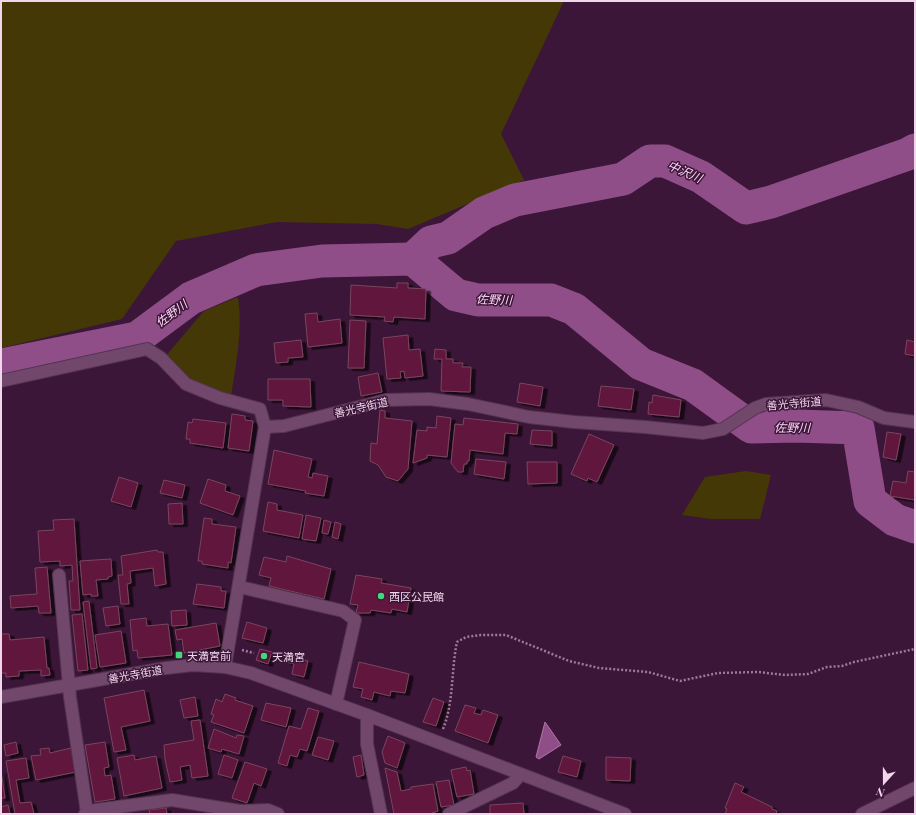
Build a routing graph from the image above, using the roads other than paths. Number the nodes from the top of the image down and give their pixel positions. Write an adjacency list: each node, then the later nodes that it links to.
1 (1, 381): 3 (street)
2 (915, 422): 3 (street, 善光寺街道)
3 (265, 427): 5 (street)
4 (59, 575): 7 (street)
5 (240, 587): 6 (street); 9 (street)
6 (225, 667): 7 (street, 善光寺街道); 9 (street, 善光寺街道)
7 (69, 685): 8 (street, 善光寺街道); 13 (street)
8 (1, 697)
9 (336, 704): 10 (street, 善光寺街道)
10 (367, 715): 11 (street, 善光寺街道); 15 (street)
11 (520, 775): 16 (street); 17 (street, 善光寺街道)
12 (915, 788): 18 (street)
13 (86, 814): 14 (street)
14 (278, 814)
15 (381, 814)
16 (449, 814)
17 (625, 814)
18 (862, 814)

